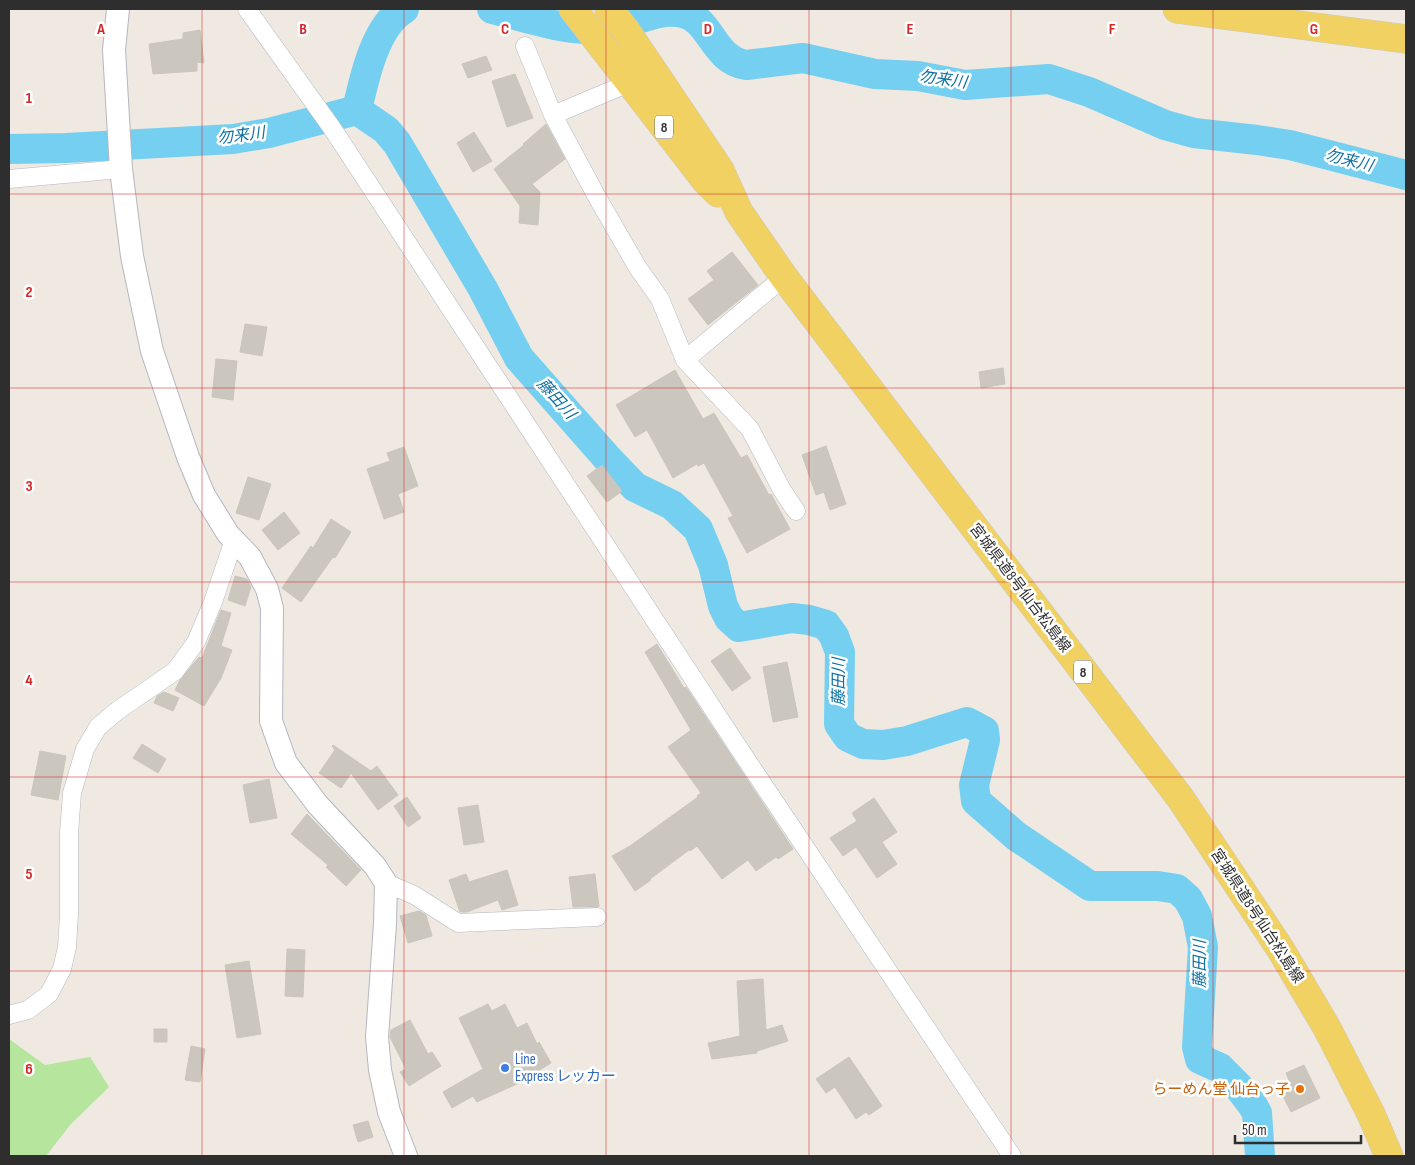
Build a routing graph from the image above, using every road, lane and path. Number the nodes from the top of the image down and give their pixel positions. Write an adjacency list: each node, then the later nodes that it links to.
1 (118, 9): 10 (street)
2 (247, 9): 21 (street)
3 (573, 9): 8 (main road, 宮城県道8号仙台松島線 / 8)
4 (609, 9): 12 (main road, 宮城県道8号仙台松島線 / 8)
5 (1177, 9): 6 (main road)
6 (1406, 39)
7 (525, 46): 9 (street)
8 (630, 83): 9 (street); 12 (main road, 宮城県道8号仙台松島線 / 8)
9 (553, 115): 14 (street)
10 (122, 170): 11 (street); 16 (street)
11 (9, 179)
12 (739, 212): 13 (main road, 宮城県道8号仙台松島線 / 8)
13 (784, 276): 14 (street); 22 (main road, 宮城県道8号仙台松島線 / 8)
14 (685, 360): 15 (street)
15 (796, 511)
16 (234, 540): 17 (street); 19 (street)
17 (386, 883): 18 (street); 20 (street)
18 (597, 918)
19 (9, 1015)
20 (406, 1156)
21 (1012, 1156)
22 (1389, 1156)

